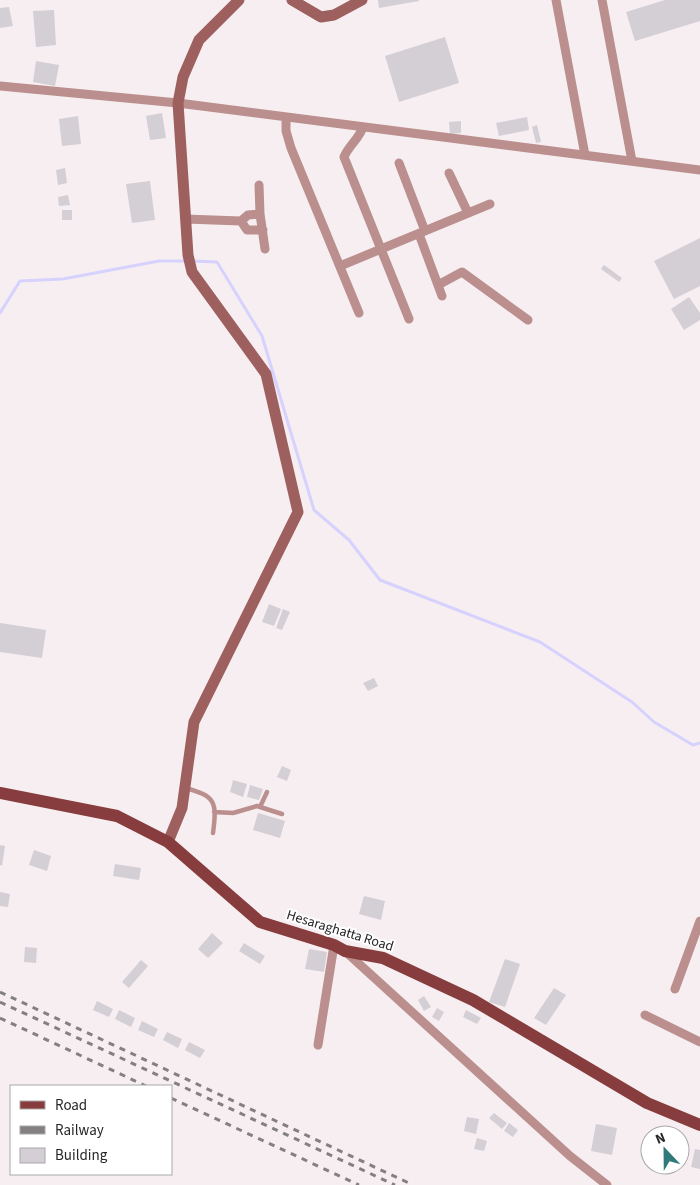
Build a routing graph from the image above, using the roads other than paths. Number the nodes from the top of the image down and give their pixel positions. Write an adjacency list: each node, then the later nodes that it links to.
1 (239, 0): 8 (street)
2 (292, 0): 6 (street)
3 (362, 0): 6 (street)
4 (556, 0): 11 (street)
5 (602, 0): 12 (street)
6 (347, 3)
7 (0, 86): 8 (street)
8 (178, 103): 9 (street); 20 (street)
9 (286, 117): 10 (street); 26 (street)
10 (363, 127): 11 (street); 25 (street)
11 (585, 155): 12 (street)
12 (632, 161): 14 (street)
13 (399, 163): 23 (street)
14 (700, 170)
15 (449, 173): 18 (street)
16 (259, 185): 19 (street)
17 (490, 204): 18 (street)
18 (468, 213): 23 (street)
19 (260, 214): 21 (street); 22 (street)
20 (185, 219): 21 (street); 32 (street)
21 (241, 221): 22 (street)
22 (263, 230): 24 (street)
23 (422, 232): 25 (street); 27 (street)
24 (266, 249)
25 (382, 249): 26 (street); 30 (street)
26 (340, 266): 29 (street)
27 (438, 285): 28 (street); 31 (street)
28 (442, 296)
29 (360, 313)
30 (409, 319)
31 (528, 320)
32 (184, 788): 36 (lane); 39 (street)
33 (268, 792): 35 (lane)
34 (0, 793): 39 (main road, Hesaraghatta Road)
35 (260, 807): 36 (lane); 37 (lane)
36 (214, 812): 38 (lane)
37 (282, 814)
38 (213, 833)
39 (168, 842): 41 (main road, Hesaraghatta Road)
40 (700, 921): 42 (street)
41 (339, 948): 45 (street); 46 (main road, Hesaraghatta Road); 47 (street)
42 (675, 990)
43 (645, 1015): 44 (street)
44 (700, 1042)
45 (318, 1045)
46 (700, 1126)
47 (607, 1185)

